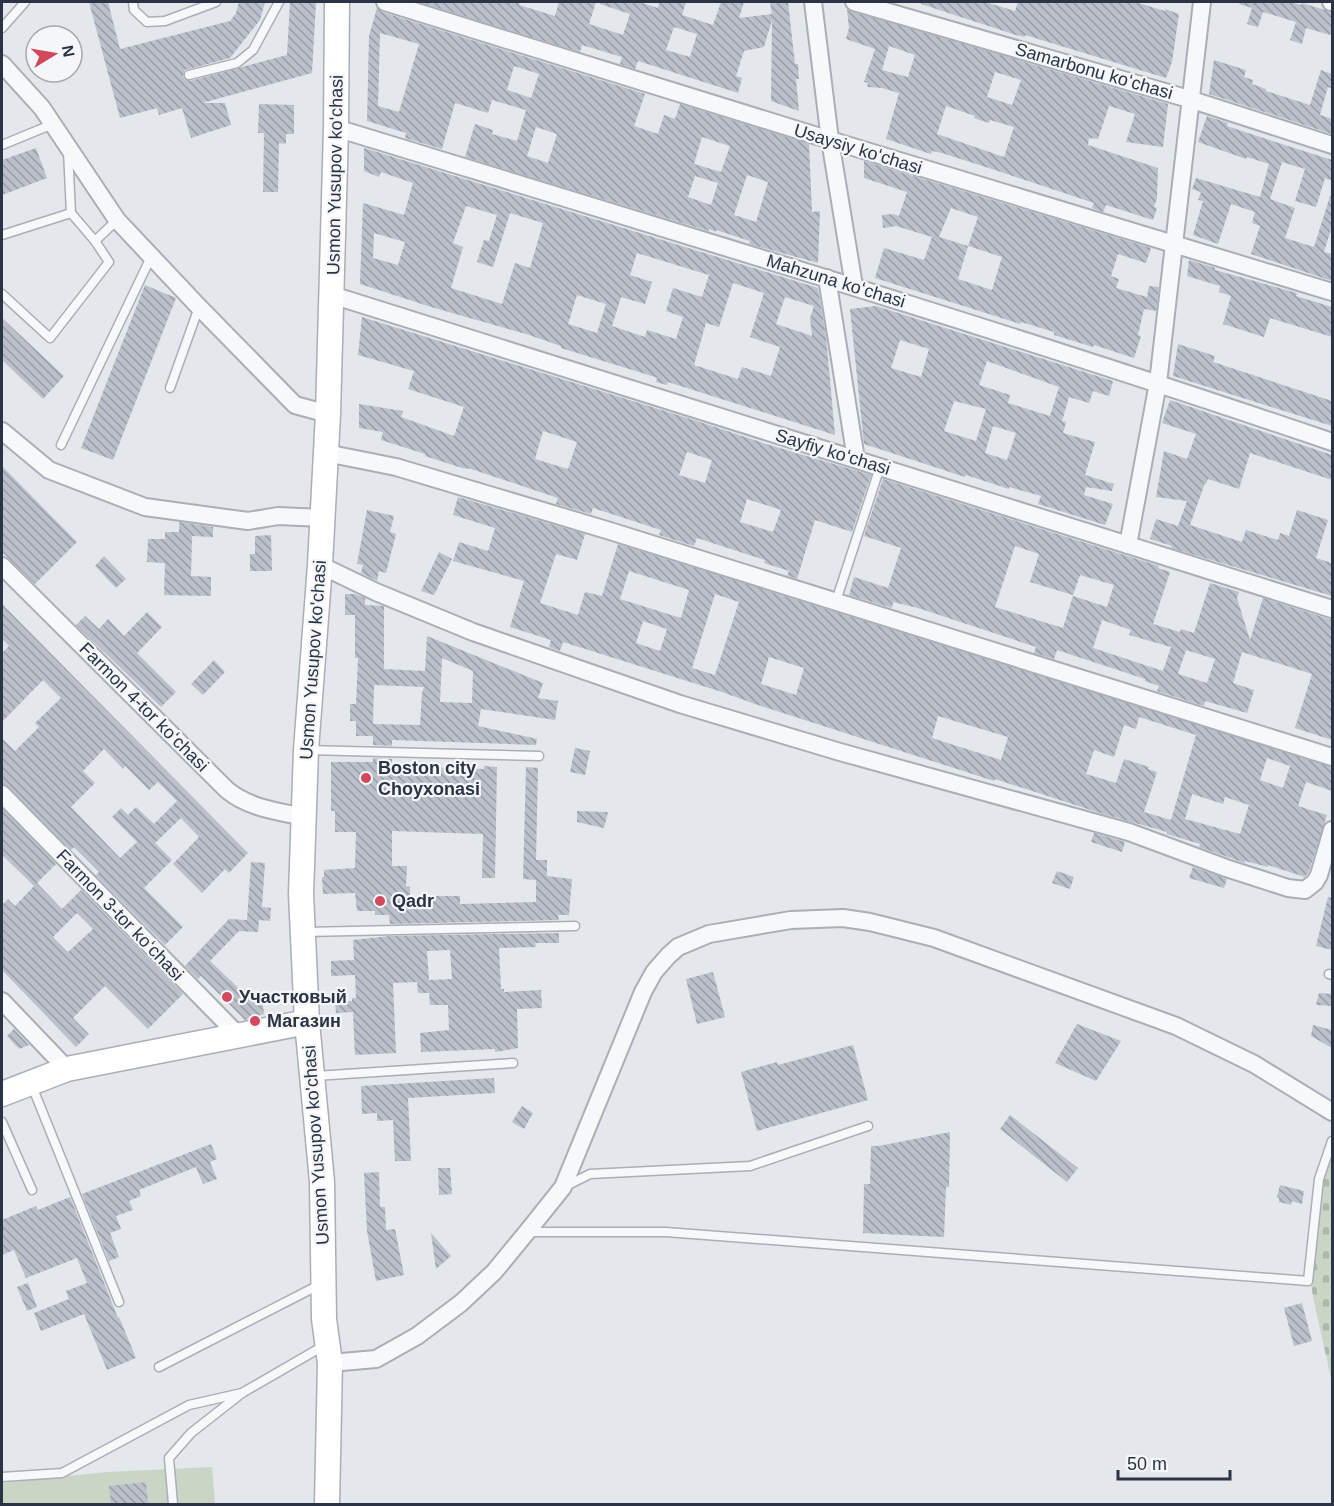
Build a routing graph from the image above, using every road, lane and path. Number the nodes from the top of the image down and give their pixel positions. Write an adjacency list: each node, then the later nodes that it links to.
1 (25, 2): 10 (lane)
2 (133, 2): 3 (lane)
3 (216, 2)
4 (279, 2): 12 (lane)
5 (337, 2): 15 (main road, Usmon Yusupov ko'chasi)
6 (385, 2): 16 (street, Usaysiy koʻchasi)
7 (813, 2): 16 (street)
8 (854, 2): 13 (street, Samarbonu koʻchasi)
9 (1202, 2): 13 (street)
10 (2, 28)
11 (2, 64): 14 (street)
12 (189, 75)
13 (1189, 99): 18 (street, Samarbonu koʻchasi); 24 (street)
14 (53, 124): 17 (lane); 19 (street)
15 (336, 128): 26 (street, Mahzuna koʻchasi); 30 (main road, Usmon Yusupov ko'chasi)
16 (830, 141): 24 (street, Usaysiy koʻchasi); 27 (street)
17 (2, 145)
18 (1332, 145)
19 (67, 146): 20 (lane); 21 (street)
20 (71, 213): 22 (lane); 23 (lane)
21 (117, 220): 23 (lane); 25 (street)
22 (2, 235)
23 (95, 241): 29 (lane)
24 (1174, 243): 28 (street, Usaysiy koʻchasi); 32 (street)
25 (151, 257): 31 (street); 37 (lane)
26 (827, 278): 27 (street, Mahzuna koʻchasi); 39 (street)
27 (854, 286): 32 (street, Mahzuna koʻchasi)
28 (1332, 292)
29 (2, 294)
30 (332, 295): 34 (main road, Usmon Yusupov ko'chasi); 39 (street, Sayfiy koʻchasi)
31 (199, 307): 33 (lane); 34 (street)
32 (1158, 383): 36 (street, Mahzuna koʻchasi); 42 (street)
33 (170, 388)
34 (328, 414): 38 (main road, Usmon Yusupov ko'chasi)
35 (2, 431): 41 (street)
36 (1332, 442)
37 (61, 446)
38 (326, 453): 41 (main road, Usmon Yusupov ko'chasi); 45 (street)
39 (856, 459): 40 (street, Sayfiy koʻchasi)
40 (880, 466): 42 (street, Sayfiy koʻchasi); 45 (lane)
41 (323, 518): 43 (main road, Usmon Yusupov ko'chasi)
42 (1128, 545): 46 (street, Sayfiy koʻchasi)
43 (320, 565): 47 (main road, Usmon Yusupov ko'chasi); 52 (street)
44 (2, 566): 51 (street, Farmon 4-tor koʻchasi)
45 (836, 602): 49 (street)
46 (1332, 609)
47 (306, 750): 48 (lane); 51 (main road, Usmon Yusupov ko'chasi)
48 (538, 756)
49 (1332, 757)
50 (2, 794): 57 (street, Farmon 3-tor koʻchasi)
51 (304, 818): 54 (main road, Usmon Yusupov ko'chasi)
52 (1332, 830)
53 (575, 926): 54 (lane)
54 (303, 932): 56 (main road, Usmon Yusupov ko'chasi)
55 (2, 1002): 59 (street)
56 (307, 1022): 57 (main road); 60 (main road, Usmon Yusupov ko'chasi)
57 (239, 1036): 59 (main road)
58 (513, 1063): 60 (lane)
59 (67, 1069): 61 (main road)
60 (312, 1076): 70 (main road, Usmon Yusupov ko'chasi)
61 (31, 1083): 62 (main road); 71 (lane)
62 (2, 1094)
63 (1332, 1112): 67 (street)
64 (2, 1122): 68 (lane)
65 (868, 1126): 67 (lane)
66 (1332, 1141): 69 (lane)
67 (563, 1187): 69 (street)
68 (32, 1191)
69 (527, 1232): 72 (street)
70 (324, 1282): 72 (main road, Usmon Yusupov ko'chasi); 73 (lane)
71 (119, 1302)
72 (329, 1353): 74 (lane); 77 (main road, Usmon Yusupov ko'chasi)
73 (159, 1367)
74 (242, 1393): 75 (lane); 76 (lane)
75 (2, 1477)
76 (173, 1504)
77 (327, 1504)

